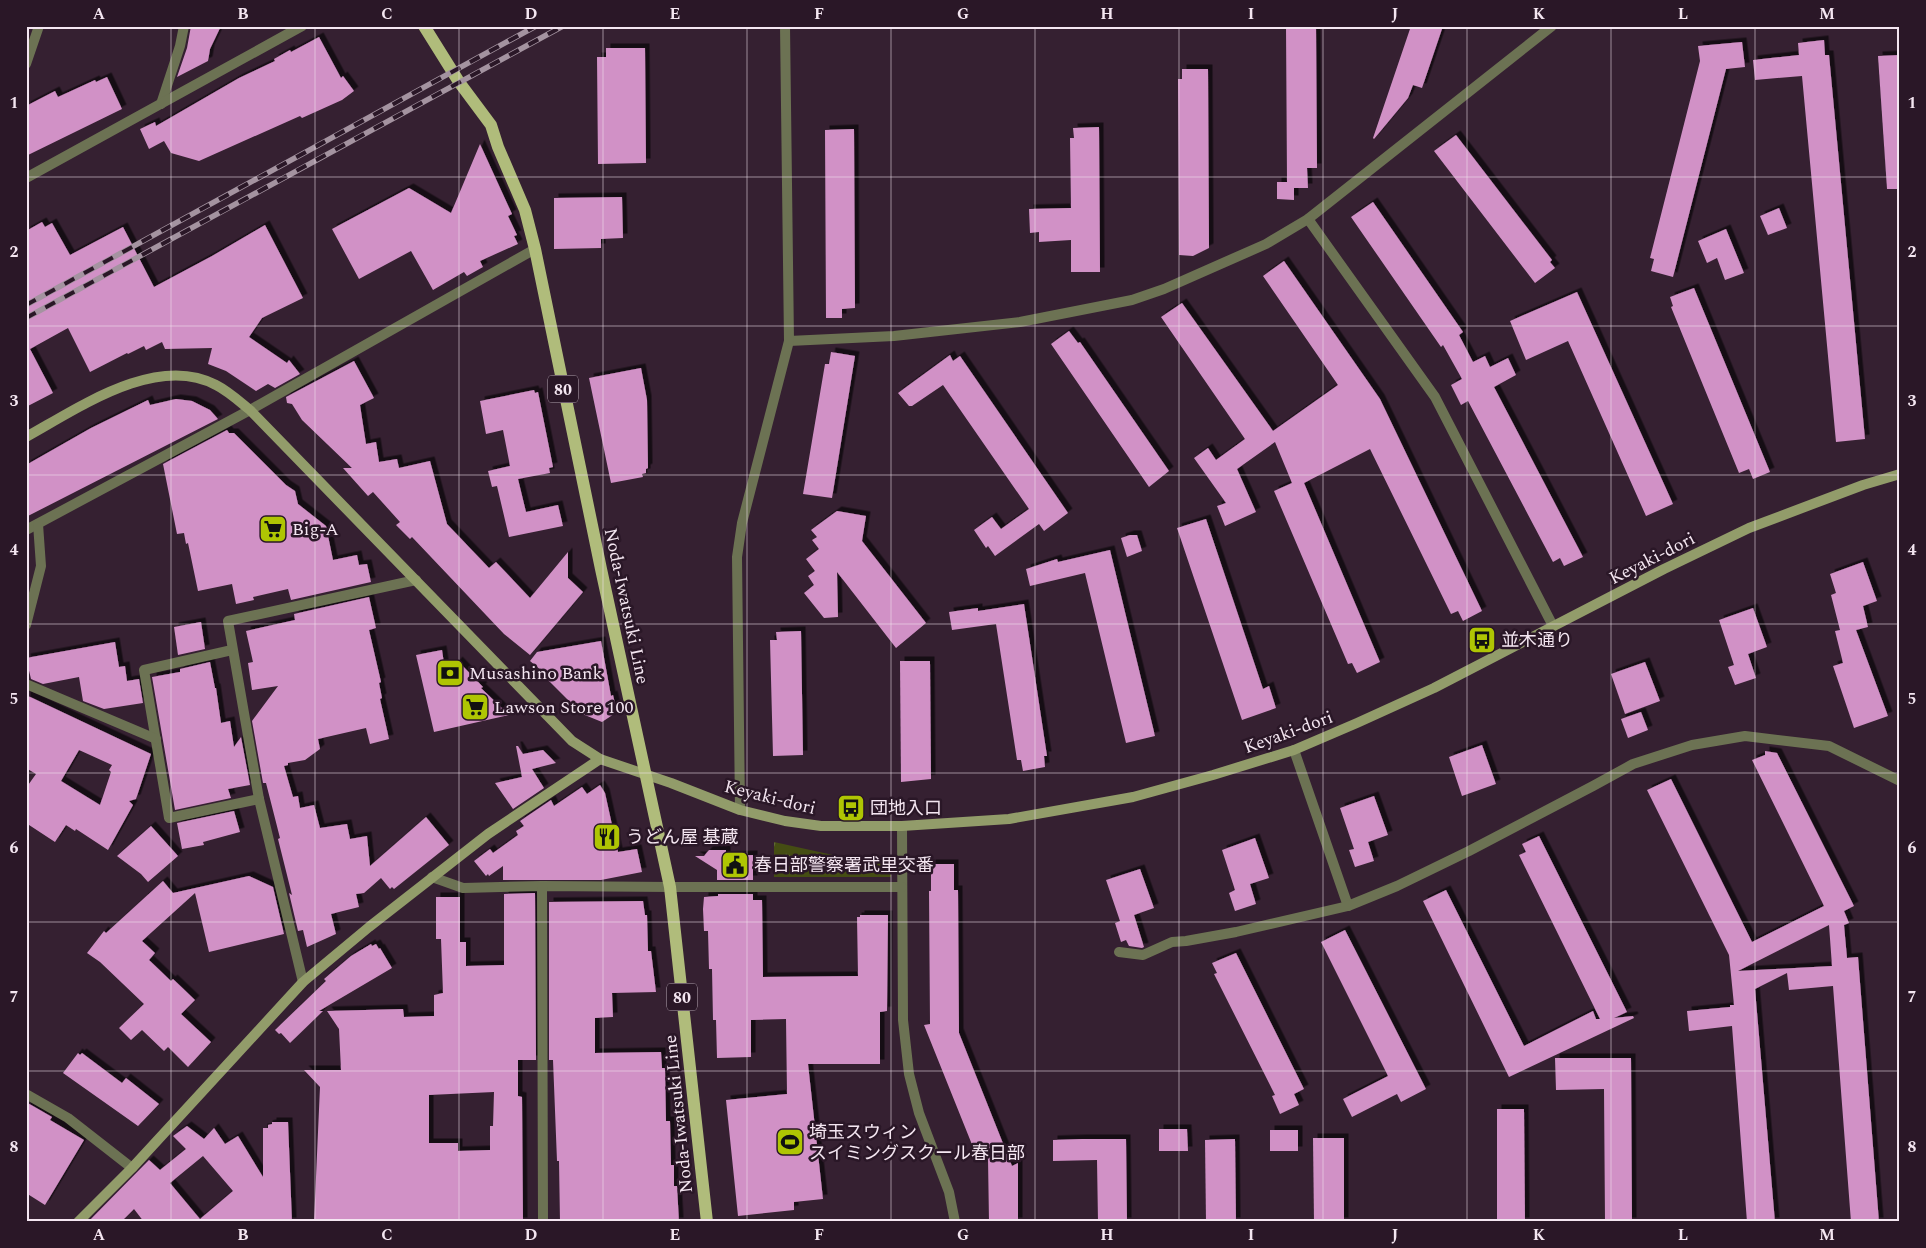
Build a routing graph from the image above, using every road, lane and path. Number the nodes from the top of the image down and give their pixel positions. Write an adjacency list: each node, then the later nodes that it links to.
1 (39, 26): 7 (street)
2 (184, 26): 8 (street)
3 (302, 26): 8 (street)
4 (424, 26): 11 (main road, Noda-Iwatsuki Line / 80)
5 (785, 26): 12 (street)
6 (1552, 26): 10 (street)
7 (26, 64)
8 (162, 104): 9 (street)
9 (26, 178)
10 (1308, 219): 12 (street); 20 (street)
11 (535, 249): 13 (street); 26 (main road, Noda-Iwatsuki Line / 80)
12 (789, 341): 29 (street)
13 (250, 410): 14 (street, Keyaki-dori); 16 (street); 18 (street, Keyaki-dori)
14 (26, 437)
15 (1900, 474): 20 (street, Keyaki-dori)
16 (38, 524): 17 (street); 19 (street)
17 (26, 530)
18 (416, 580): 21 (street); 25 (street, Keyaki-dori)
19 (26, 625)
20 (1553, 626): 24 (street, Keyaki-dori)
21 (232, 650): 23 (street); 28 (street)
22 (26, 684): 23 (street)
23 (156, 739): 28 (street)
24 (1294, 750): 30 (street, Keyaki-dori); 35 (street)
25 (600, 759): 26 (street, Keyaki-dori); 31 (street)
26 (646, 774): 29 (street, Keyaki-dori); 34 (main road, Noda-Iwatsuki Line / 80)
27 (1900, 781): 35 (street)
28 (259, 799): 37 (street)
29 (740, 810): 30 (street, Keyaki-dori)
30 (902, 826): 33 (street)
31 (432, 877): 32 (street); 37 (street)
32 (542, 886): 34 (street); 41 (street)
33 (902, 886): 34 (street); 43 (street)
34 (670, 888): 42 (main road, Noda-Iwatsuki Line / 80)
35 (1348, 906): 36 (street)
36 (1119, 952)
37 (303, 982): 39 (street)
38 (26, 1094): 39 (street)
39 (132, 1168): 40 (street)
40 (78, 1222)
41 (543, 1222)
42 (707, 1222)
43 (954, 1222)

